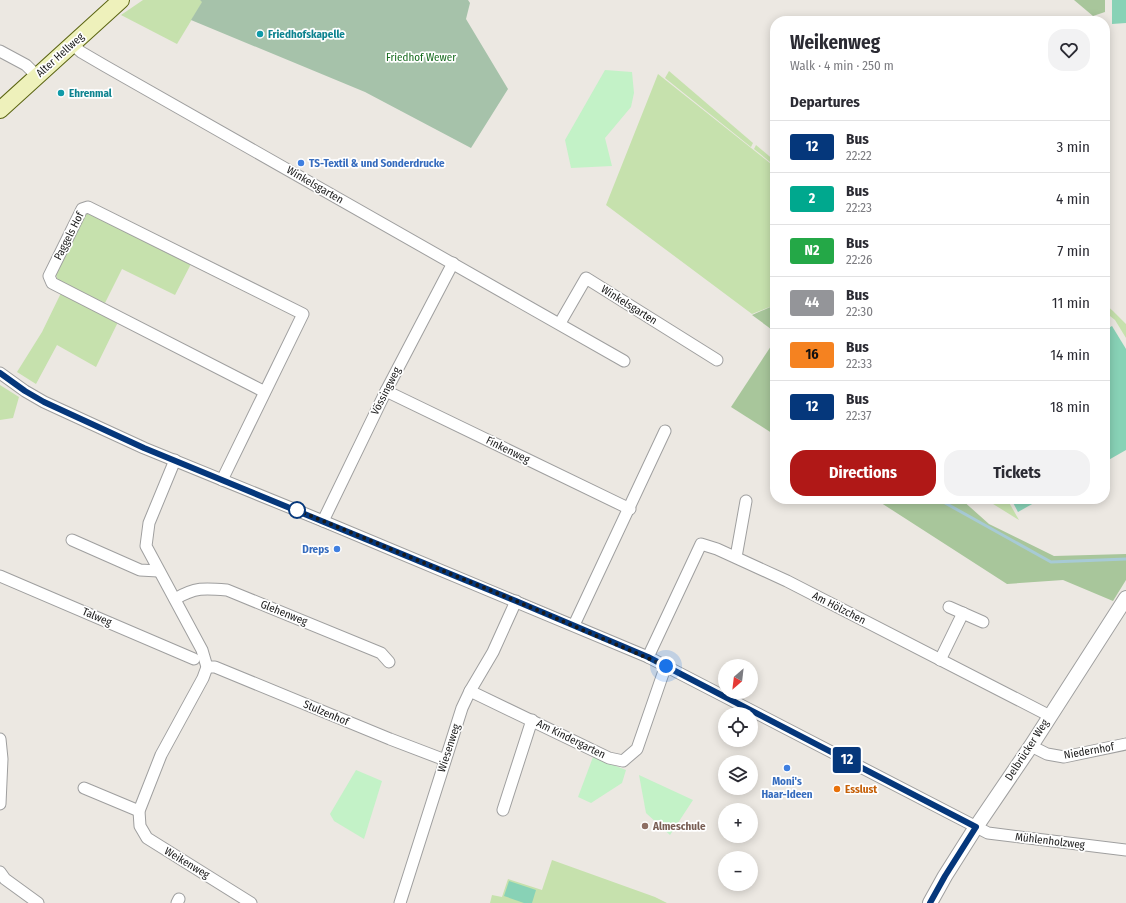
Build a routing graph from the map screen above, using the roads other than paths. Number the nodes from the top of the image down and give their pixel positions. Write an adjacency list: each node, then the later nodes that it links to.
1 (121, 0): 2 (main road, Alter Hellweg)
2 (72, 44): 4 (main road, Alter Hellweg); 6 (street, Winkelsgarten)
3 (0, 51): 4 (street)
4 (37, 76): 5 (main road, Alter Hellweg)
5 (0, 110)
6 (452, 263): 7 (street, Winkelsgarten); 11 (street, Vössingweg)
7 (560, 323): 8 (street, Winkelsgarten); 9 (street, Winkelsgarten)
8 (624, 360)
9 (717, 360)
10 (0, 373): 14 (street, Mühlenholzweg)
11 (386, 390): 17 (street, Finkenweg); 18 (street, Vössingweg)
12 (265, 392): 12 (street, Paggels Hof); 15 (street, Paggels Hof)
13 (665, 431): 17 (street)
14 (175, 460): 15 (street, Mühlenholzweg); 21 (street)
15 (222, 480): 18 (street, Mühlenholzweg)
16 (746, 501): 20 (street)
17 (630, 509): 29 (street)
18 (323, 521): 25 (street, Mühlenholzweg)
19 (72, 540): 21 (street)
20 (736, 557): 30 (street, Am Hölzchen); 32 (street, Am Hölzchen)
21 (158, 571): 23 (street)
22 (0, 576): 31 (street, Talweg)
23 (175, 598): 33 (street, Glehenweg); 34 (street)
24 (1126, 598): 37 (street, Delbrücker Weg)
25 (516, 601): 29 (street, Mühlenholzweg); 36 (street, Wiesenweg)
26 (949, 607): 27 (street)
27 (963, 613): 28 (street); 32 (street)
28 (983, 622)
29 (574, 625): 30 (street, Mühlenholzweg)
30 (648, 657): 35 (street, Mühlenholzweg)
31 (194, 659)
32 (940, 660): 37 (street, Am Hölzchen)
33 (389, 662)
34 (207, 666): 42 (street, Stulzenhof); 46 (street)
35 (666, 666): 38 (street, Am Kindergarten); 47 (street, Mühlenholzweg)
36 (470, 691): 38 (street, Am Kindergarten); 42 (street, Wiesenweg)
37 (1050, 716): 41 (street, Delbrücker Weg)
38 (532, 720): 45 (street, Am Kindergarten)
39 (0, 739): 44 (street)
40 (1126, 744): 41 (street, Niedernhof)
41 (1031, 746): 47 (street, Delbrücker Weg)
42 (445, 760): 52 (street, Wiesenweg)
43 (84, 788): 46 (street)
44 (0, 804)
45 (503, 810)
46 (139, 812): 51 (street, Weikenweg)
47 (976, 827): 48 (street, Mühlenholzweg); 53 (street, Delbrücker Weg)
48 (1126, 850)
49 (2, 879): 50 (street)
50 (38, 903)
51 (251, 903)
52 (400, 903)
53 (930, 903)

